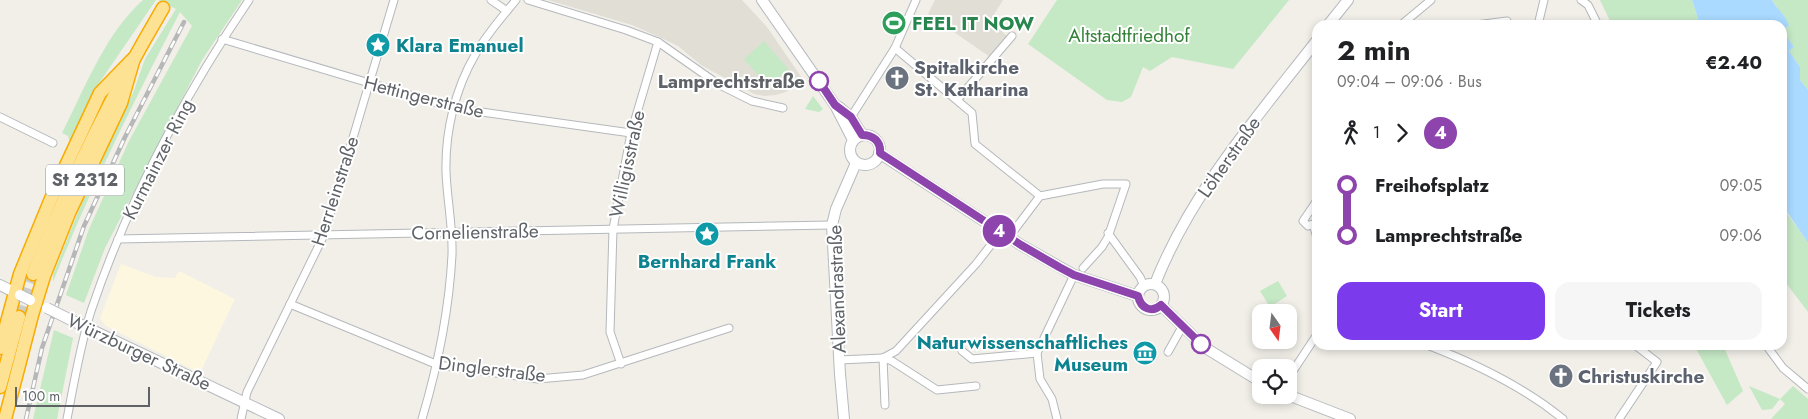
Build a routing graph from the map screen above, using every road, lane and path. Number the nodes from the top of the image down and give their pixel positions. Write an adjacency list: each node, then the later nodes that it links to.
1 (249, 0): 19 (street, Kurmainzer Ring)
2 (394, 0): 24 (street, Herrleinstraße)
3 (491, 0): 13 (street)
4 (516, 0): 13 (street)
5 (528, 0): 20 (street)
6 (762, 0): 29 (main road)
7 (916, 0): 22 (street)
8 (1348, 0): 14 (main road)
9 (1431, 0): 15 (street)
10 (1544, 0): 16 (street)
11 (1581, 0): 17 (street)
12 (163, 8): 23 (highway)
13 (507, 11): 26 (street)
14 (1332, 20)
15 (1407, 20)
16 (1539, 20)
17 (1596, 20)
18 (1012, 36): 25 (street)
19 (222, 40): 24 (street, Hettingerstraße); 45 (street, Kurmainzer Ring)
20 (658, 42): 27 (street); 30 (street, Willigisstraße)
21 (1312, 47): 50 (main road, Löherstraße)
22 (895, 48): 25 (street); 29 (street)
23 (134, 58): 47 (highway); 52 (highway, St 2312); 52 (highway, St 2312)
24 (368, 84): 26 (street, Hettingerstraße); 44 (street, Herrleinstraße)
25 (958, 99): 36 (street)
26 (453, 108): 30 (street, Hettingerstraße); 41 (street)
27 (783, 108)
28 (0, 117): 33 (street)
29 (848, 120): 31 (main road); 32 (main road)
30 (631, 133): 40 (street, Willigisstraße)
31 (862, 135): 32 (main road); 34 (main road)
32 (852, 140): 35 (main road)
33 (53, 143)
34 (880, 153): 35 (main road); 43 (main road)
35 (856, 162): 39 (main road, Alexandrastraße)
36 (1040, 196): 42 (street); 43 (street)
37 (1312, 208): 38 (street)
38 (1312, 224)
39 (832, 225): 40 (street, Cornelienstraße); 68 (main road, Alexandrastraße)
40 (612, 229): 41 (street, Cornelienstraße); 69 (street, Willigisstraße)
41 (452, 232): 44 (street, Cornelienstraße); 70 (street)
42 (1108, 232): 46 (street); 50 (street)
43 (1005, 234): 48 (main road); 67 (street)
44 (324, 235): 45 (street, Cornelienstraße); 53 (street, Herrleinstraße)
45 (118, 239): 57 (street, Kurmainzer Ring)
46 (1083, 268)
47 (33, 274)
48 (1074, 275): 51 (main road); 66 (street)
49 (0, 285): 52 (main road, Würzburger Straße)
50 (1150, 285): 51 (main road); 54 (main road)
51 (1138, 296): 54 (main road)
52 (30, 300): 57 (main road, Würzburger Straße, bridge); 60 (highway, St 2312); 79 (highway, St 2312)
53 (290, 304): 70 (street, Dinglerstraße); 77 (street, Herrleinstraße)
54 (1161, 305): 56 (main road)
55 (18, 317): 74 (highway)
56 (1182, 327): 65 (street); 72 (main road)
57 (86, 328): 77 (main road, Würzburger Straße); 80 (street, Kurmainzer Ring)
58 (729, 328): 69 (street, Dinglerstraße)
59 (1312, 343): 71 (street)
60 (0, 348)
61 (1438, 350): 87 (street)
62 (1641, 350): 88 (street)
63 (1769, 350): 75 (street)
64 (962, 351): 66 (street)
65 (1168, 352)
66 (1037, 353): 85 (street)
67 (883, 358): 68 (street); 73 (street); 78 (street)
68 (839, 360): 84 (main road, Alexandrastraße)
69 (622, 364): 70 (street, Dinglerstraße)
70 (438, 365): 83 (street)
71 (1297, 365)
72 (1252, 377)
73 (976, 386)
74 (0, 387)
75 (1808, 390)
76 (1297, 398): 86 (main road)
77 (244, 402): 81 (street, Herrleinstraße); 82 (main road, Würzburger Straße)
78 (885, 405)
79 (5, 419)
80 (67, 419)
81 (241, 419)
82 (279, 419)
83 (422, 419)
84 (844, 419)
85 (1057, 419)
86 (1350, 419)
87 (1563, 419)
88 (1619, 419)

